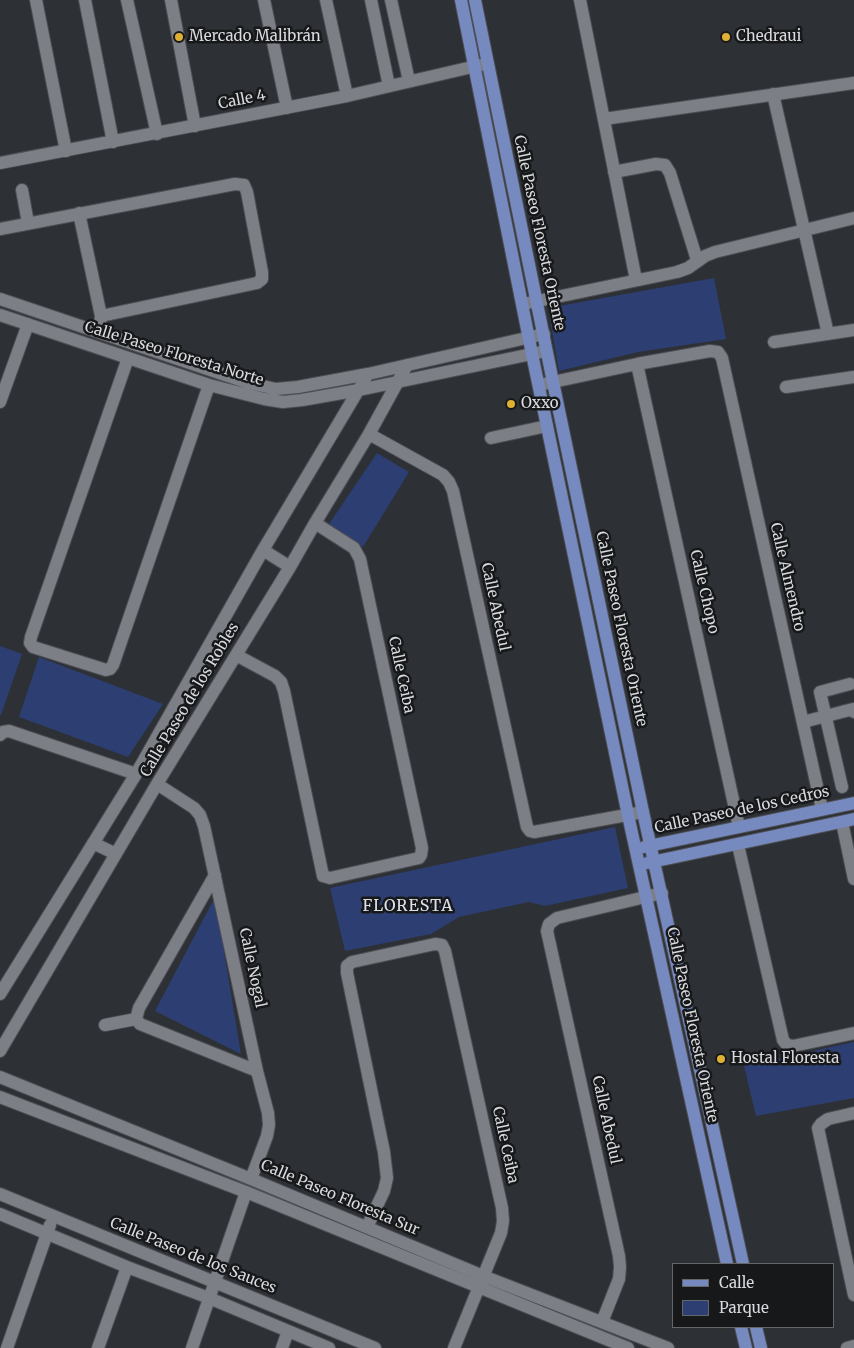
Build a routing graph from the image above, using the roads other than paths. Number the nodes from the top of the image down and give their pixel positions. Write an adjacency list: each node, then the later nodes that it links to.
1 (36, 0): 24 (street)
2 (85, 0): 23 (street)
3 (127, 0): 22 (street)
4 (171, 0): 21 (street)
5 (264, 0): 19 (street)
6 (326, 0): 18 (street)
7 (371, 0): 16 (street)
8 (391, 0): 14 (street)
9 (461, 0): 13 (main road, Calle Paseo Floresta Oriente)
10 (475, 0): 12 (main road, Calle Paseo Floresta Oriente)
11 (580, 0): 20 (street)
12 (488, 63): 13 (street, Calle 4); 36 (main road, Calle Paseo Floresta Oriente)
13 (474, 66): 14 (street, Calle 4); 37 (main road, Calle Paseo Floresta Oriente)
14 (409, 81): 16 (street, Calle 4)
15 (854, 83): 17 (street)
16 (389, 86): 18 (street, Calle 4)
17 (773, 94): 20 (street); 32 (street)
18 (347, 96): 19 (street, Calle 4)
19 (287, 108): 21 (street, Calle 4)
20 (604, 119): 26 (street)
21 (195, 126): 22 (street, Calle 4)
22 (157, 134): 23 (street, Calle 4)
23 (113, 142): 24 (street, Calle 4)
24 (66, 151): 25 (street, Calle 4)
25 (0, 163)
26 (614, 172): 33 (street); 34 (street)
27 (22, 190): 30 (street)
28 (80, 213): 30 (street); 39 (street); 39 (street)
29 (854, 218): 32 (street)
30 (28, 223): 31 (street)
31 (0, 228)
32 (804, 230): 33 (street); 44 (street)
33 (697, 260): 34 (street)
34 (636, 280): 36 (street)
35 (0, 299): 42 (street, Calle Paseo Floresta Norte)
36 (536, 301): 37 (street); 43 (main road, Calle Paseo Floresta Oriente)
37 (523, 304): 45 (main road, Calle Paseo Floresta Oriente)
38 (0, 315): 40 (street, Calle Paseo Floresta Norte)
39 (101, 316): 42 (street)
40 (28, 324): 47 (street, Calle Paseo Floresta Norte); 61 (street)
41 (854, 330): 44 (street)
42 (98, 333): 47 (street); 53 (street, Calle Paseo Floresta Norte)
43 (544, 334): 45 (street, Calle Paseo Floresta Norte); 48 (main road, Calle Paseo Floresta Oriente)
44 (828, 334): 46 (street)
45 (530, 337): 49 (main road, Calle Paseo Floresta Oriente); 52 (street, Calle Paseo Floresta Norte)
46 (774, 342)
47 (92, 346): 50 (street, Calle Paseo Floresta Norte)
48 (546, 351): 49 (street, Calle Paseo Floresta Norte); 56 (main road, Calle Paseo Floresta Oriente)
49 (532, 354): 55 (street, Calle Paseo Floresta Norte); 58 (main road, Calle Paseo Floresta Oriente)
50 (128, 358): 57 (street, Calle Paseo Floresta Norte); 57 (street)
51 (637, 364): 56 (street); 74 (street, Calle Almendro); 85 (street, Calle Chopo)
52 (407, 366): 53 (street, Calle Paseo Floresta Norte); 55 (street, Calle Paseo de los Robles)
53 (368, 374): 60 (street, Calle Paseo de los Robles)
54 (854, 377): 59 (street)
55 (397, 382): 60 (street, Calle Paseo Floresta Norte); 63 (street, Calle Paseo de los Robles)
56 (553, 382): 58 (street); 68 (main road, Calle Paseo Floresta Oriente)
57 (209, 385): 60 (street, Calle Paseo Floresta Norte)
58 (539, 385): 62 (main road, Calle Paseo Floresta Oriente)
59 (786, 387)
60 (359, 390): 66 (street, Calle Paseo de los Robles)
61 (0, 402)
62 (547, 426): 64 (street); 69 (main road, Calle Paseo Floresta Oriente)
63 (369, 434): 65 (street, Calle Paseo de los Robles); 82 (street, Calle Abedul)
64 (491, 438)
65 (315, 523): 67 (street, Calle Paseo de los Robles); 70 (street, Calle Ceiba)
66 (263, 550): 67 (street); 76 (street, Calle Paseo de los Robles)
67 (290, 567): 70 (street, Calle Paseo de los Robles)
68 (609, 651): 69 (main road); 81 (main road, Calle Paseo Floresta Oriente)
69 (595, 654): 82 (main road, Calle Paseo Floresta Oriente)
70 (236, 655): 77 (street, Calle Paseo de los Robles)
71 (850, 684): 73 (street)
72 (854, 712): 73 (street)
73 (826, 716): 74 (street); 78 (street)
74 (803, 722): 80 (street, Calle Almendro)
75 (1, 734): 76 (street)
76 (136, 774): 87 (street, Calle Paseo de los Robles)
77 (157, 784): 91 (street, Calle Paseo de los Robles); 94 (street, Calle Nogal)
78 (842, 788)
79 (854, 803): 80 (main road, Calle Paseo de los Cedros)
80 (822, 809): 83 (main road, Calle Paseo de los Cedros)
81 (643, 812): 82 (street); 88 (main road, Calle Paseo Floresta Oriente)
82 (628, 815): 90 (main road, Calle Paseo Floresta Oriente)
83 (776, 819): 85 (main road, Calle Paseo de los Cedros); 86 (street)
84 (848, 821): 86 (main road); 95 (street)
85 (740, 827): 88 (main road, Calle Paseo de los Cedros)
86 (781, 835): 89 (main road)
87 (93, 843): 91 (street); 98 (street, Calle Paseo de los Robles)
88 (651, 845): 90 (main road, Calle Paseo de los Cedros); 92 (main road, Calle Paseo Floresta Oriente)
89 (738, 845): 92 (main road); 101 (street)
90 (636, 849): 93 (main road, Calle Paseo Floresta Oriente)
91 (116, 854): 102 (street, Calle Paseo de los Robles)
92 (655, 861): 93 (main road); 96 (main road, Calle Paseo Floresta Oriente)
93 (640, 865): 97 (main road, Calle Paseo Floresta Oriente)
94 (215, 875): 99 (street); 103 (street, Calle Nogal)
95 (854, 879)
96 (662, 893): 97 (street); 107 (main road, Calle Paseo Floresta Oriente)
97 (647, 896): 108 (main road, Calle Paseo Floresta Oriente); 127 (street, Calle Abedul)
98 (0, 994)
99 (136, 1019): 100 (street); 103 (street)
100 (105, 1025)
101 (854, 1033)
102 (0, 1051)
103 (257, 1071): 111 (street, Calle Nogal)
104 (0, 1077): 109 (street, Calle Paseo Floresta Sur)
105 (0, 1097): 110 (street, Calle Paseo Floresta Sur)
106 (854, 1113): 125 (street)
107 (715, 1137): 108 (main road); 121 (main road, Calle Paseo Floresta Oriente)
108 (700, 1140): 120 (main road, Calle Paseo Floresta Oriente)
109 (198, 1158): 110 (street); 111 (street, Calle Paseo Floresta Sur)
110 (193, 1172): 112 (street, Calle Paseo Floresta Sur)
111 (251, 1179): 114 (street, Calle Paseo Floresta Sur)
112 (246, 1192): 116 (street, Calle Paseo Floresta Sur); 124 (street)
113 (0, 1194): 117 (street, Calle Paseo de los Sauces)
114 (305, 1201): 116 (street); 118 (street, Calle Paseo Floresta Sur)
115 (0, 1214): 119 (street)
116 (299, 1214): 123 (street, Calle Paseo Floresta Sur)
117 (53, 1216): 119 (street); 124 (street, Calle Paseo de los Sauces)
118 (367, 1227): 123 (street, Calle Paseo Floresta Sur); 123 (street, Calle Ceiba)
119 (47, 1232): 122 (street); 132 (street)
120 (728, 1263)
121 (743, 1263)
122 (127, 1267): 126 (street); 133 (street)
123 (480, 1281): 127 (street, Calle Paseo Floresta Sur); 138 (street, Calle Ceiba); 139 (street, Calle Paseo Floresta Sur)
124 (214, 1283): 126 (street); 137 (street, Calle Paseo de los Sauces)
125 (854, 1295)
126 (209, 1298): 130 (street); 134 (street)
127 (602, 1322): 140 (street, Calle Paseo Floresta Sur)
128 (741, 1328): 141 (main road)
129 (756, 1328): 142 (main road)
130 (288, 1331): 135 (street); 136 (street)
131 (854, 1346): 143 (street)
132 (7, 1348)
133 (98, 1348)
134 (192, 1348)
135 (282, 1348)
136 (329, 1348)
137 (375, 1348)
138 (454, 1348)
139 (628, 1348)
140 (668, 1348)
141 (746, 1348)
142 (761, 1348)
143 (847, 1348)

